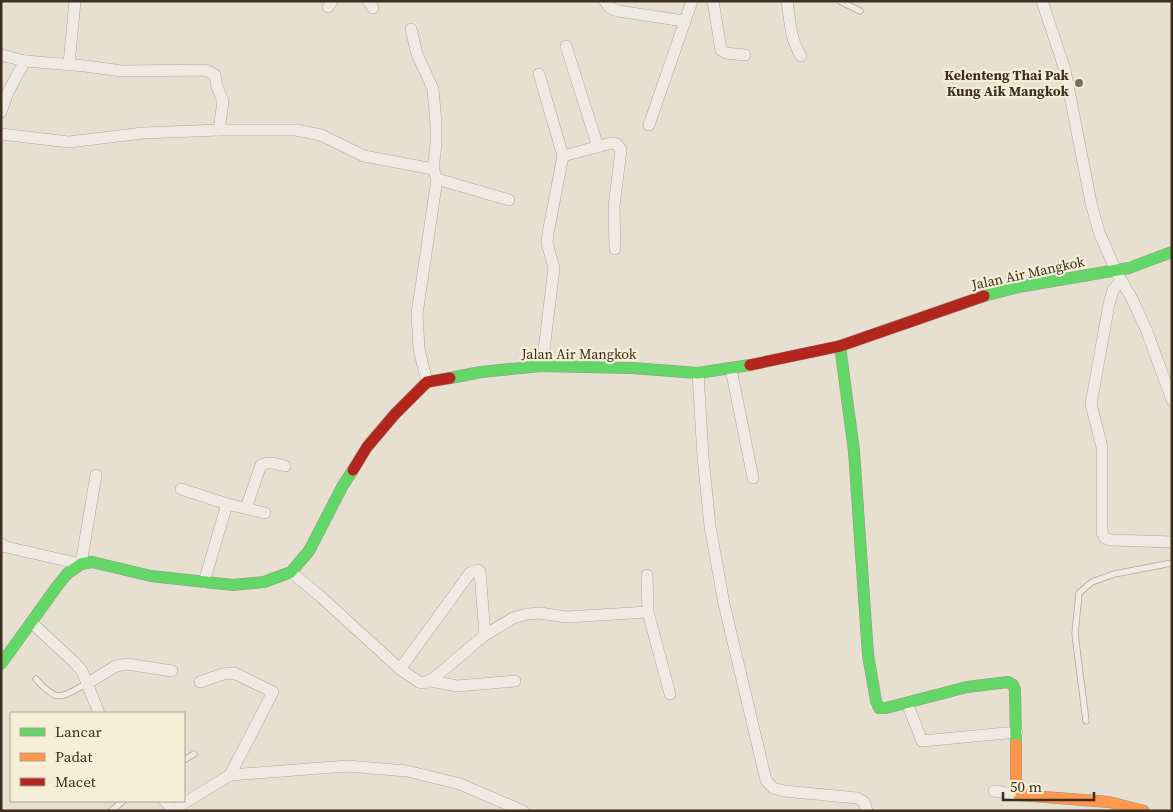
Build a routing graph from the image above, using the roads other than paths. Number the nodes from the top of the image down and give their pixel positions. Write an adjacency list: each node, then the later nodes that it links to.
1 (75, 1): 16 (street)
2 (605, 1): 9 (street)
3 (692, 1): 9 (street)
4 (712, 1): 13 (street)
5 (787, 1): 14 (street)
6 (840, 1): 8 (lane)
7 (1042, 1): 28 (street)
8 (860, 11)
9 (684, 21): 19 (street)
10 (411, 29): 24 (street)
11 (566, 46): 22 (street)
12 (1, 55): 15 (street)
13 (745, 55)
14 (801, 56)
15 (25, 61): 16 (street); 18 (street)
16 (69, 64): 20 (street)
17 (540, 74): 23 (street)
18 (1, 112)
19 (648, 125)
20 (219, 130): 21 (street); 24 (street)
21 (1, 134)
22 (598, 147): 23 (street); 26 (street)
23 (563, 156): 30 (street)
24 (435, 174): 25 (street); 33 (street)
25 (509, 200)
26 (615, 249)
27 (1172, 252): 28 (street, Jalan Air Mangkok)
28 (1119, 276): 29 (street, Jalan Air Mangkok); 34 (street); 42 (street)
29 (840, 346): 31 (street, Jalan Air Mangkok); 61 (street)
30 (542, 366): 32 (street, Jalan Air Mangkok); 33 (street, Jalan Air Mangkok)
31 (731, 369): 32 (street, Jalan Air Mangkok); 37 (street)
32 (698, 373): 76 (street)
33 (427, 382): 46 (street)
34 (1172, 400)
35 (285, 466): 40 (street)
36 (96, 475): 45 (street)
37 (753, 478)
38 (181, 489): 39 (street)
39 (227, 504): 40 (street); 48 (street)
40 (246, 508): 41 (street)
41 (265, 513)
42 (1172, 542)
43 (1, 544): 45 (street)
44 (1172, 563): 63 (lane)
45 (81, 564): 48 (street); 50 (street)
46 (291, 572): 48 (street); 53 (street)
47 (647, 575): 49 (street)
48 (204, 582)
49 (648, 612): 51 (street); 60 (street)
50 (32, 623): 52 (street); 59 (street)
51 (484, 635): 53 (street); 56 (street)
52 (1, 664)
53 (400, 669): 56 (street)
54 (172, 671): 59 (street)
55 (36, 679): 59 (lane)
56 (431, 681): 58 (street)
57 (200, 682): 67 (street)
58 (515, 682)
59 (88, 683): 62 (street)
60 (670, 694)
61 (907, 703): 64 (street); 64 (street)
62 (100, 712)
63 (1086, 721)
64 (1017, 732): 69 (street)
65 (194, 754): 66 (lane)
66 (185, 759)
67 (230, 775): 72 (street); 74 (street)
68 (994, 791): 69 (street)
69 (1019, 795): 71 (street)
70 (122, 802): 73 (lane)
71 (1107, 806): 77 (street)
72 (509, 808): 75 (street)
73 (111, 811)
74 (173, 811)
75 (523, 811)
76 (867, 811)
77 (1143, 811)

